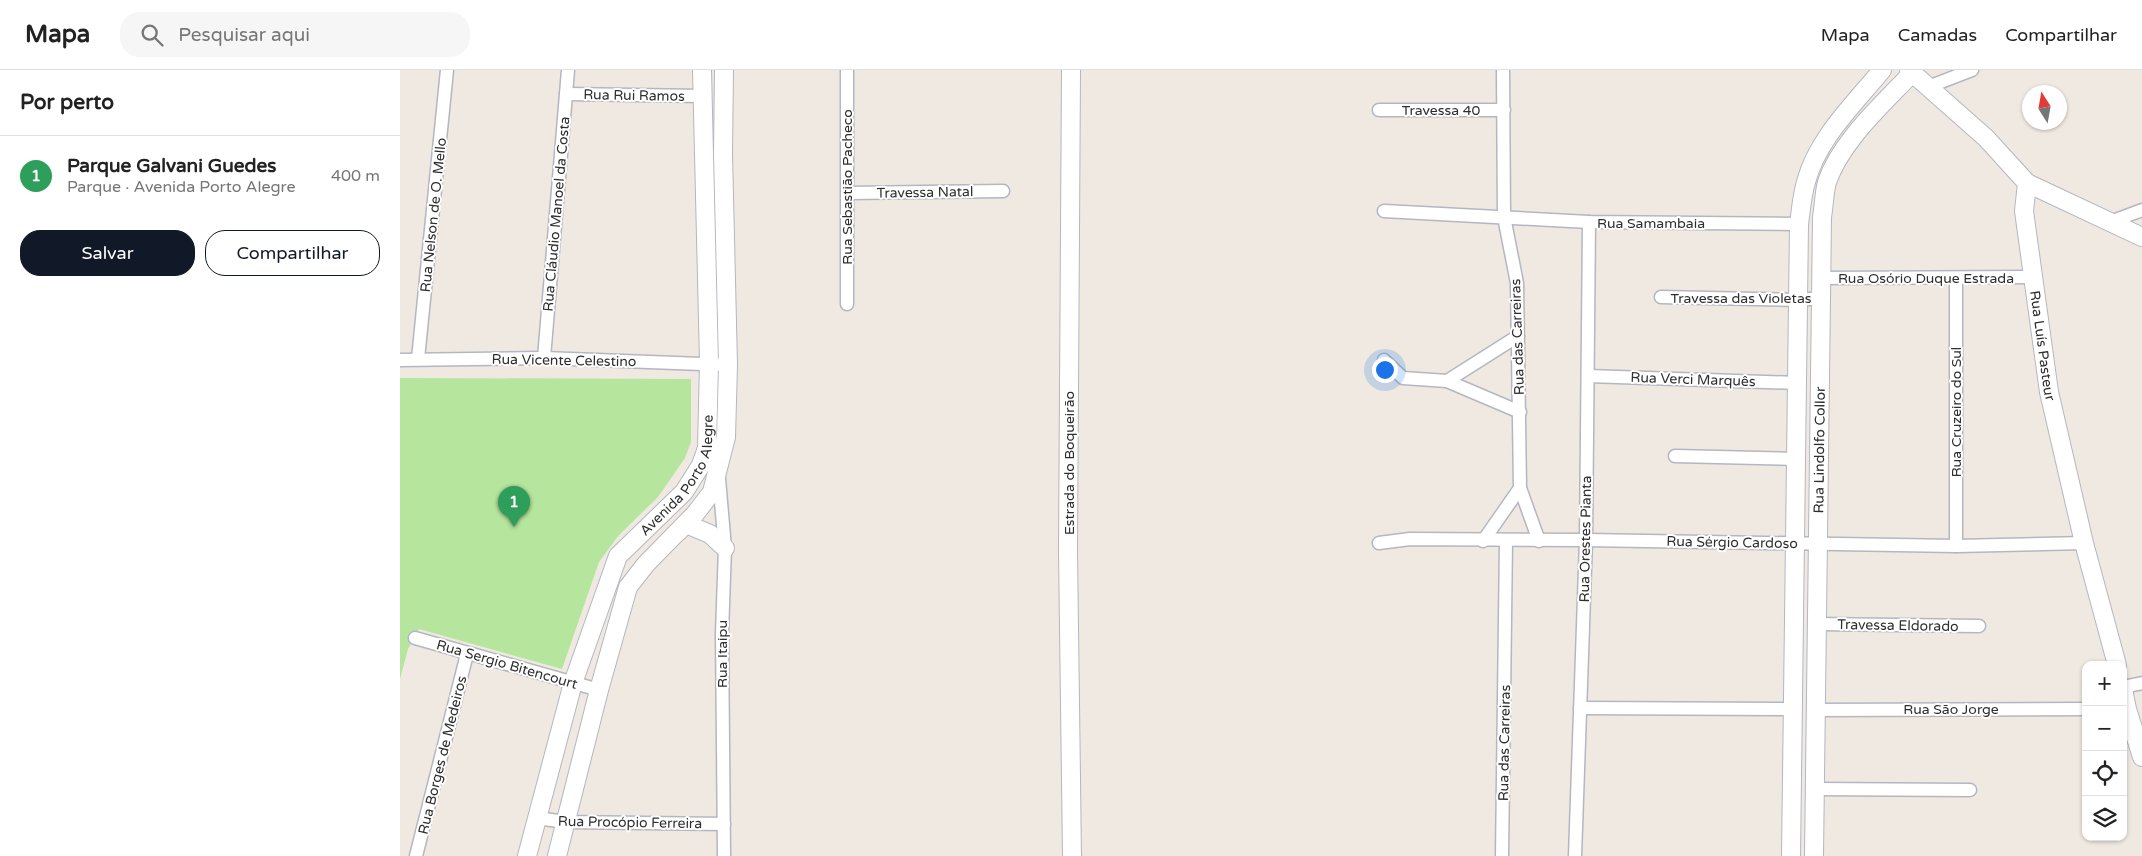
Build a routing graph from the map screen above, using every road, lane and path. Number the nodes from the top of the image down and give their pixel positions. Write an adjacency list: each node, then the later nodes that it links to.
1 (447, 70): 38 (street, Rua Nelson de O. Mello)
2 (568, 70): 12 (street, Rua Cláudio Manoel da Costa)
3 (702, 70): 13 (street, Avenida Porto Alegre)
4 (724, 70): 17 (street, Avenida Porto Alegre)
5 (848, 70): 20 (street, Rua Sebastião Pacheco)
6 (1071, 70): 86 (street, Estrada do Boqueirão)
7 (1503, 70): 15 (street, Rua das Carreiras)
8 (1882, 70): 26 (street, Rua Lindolfo Collor)
9 (1972, 70): 11 (street)
10 (1910, 71): 11 (street); 29 (street, Rua Lindolfo Collor)
11 (1928, 87): 18 (street)
12 (566, 94): 13 (street, Rua Rui Ramos); 36 (street, Rua Cláudio Manoel da Costa)
13 (702, 96): 16 (street, Avenida Porto Alegre)
14 (1379, 110): 15 (street, Travessa 40)
15 (1504, 110): 23 (street, Rua das Carreiras)
16 (703, 154): 17 (street); 40 (street, Avenida Porto Alegre)
17 (723, 154): 41 (street, Avenida Porto Alegre)
18 (2027, 183): 25 (street); 28 (street, Rua Luís Pasteur)
19 (1003, 191): 20 (street, Travessa Natal)
20 (848, 193): 34 (street, Rua Sebastião Pacheco)
21 (2142, 210): 25 (street)
22 (1384, 211): 23 (street, Rua Samambaia)
23 (1504, 216): 24 (street, Rua Samambaia); 35 (street, Rua das Carreiras)
24 (1589, 222): 26 (street, Rua Samambaia); 42 (street, Rua Orestes Pianta)
25 (2110, 222): 27 (street)
26 (1799, 224): 33 (street, Rua Lindolfo Collor)
27 (2142, 237)
28 (2031, 277): 30 (street, Rua Osório Duque Estrada); 59 (street, Rua Luís Pasteur)
29 (1822, 278): 30 (street, Rua Osório Duque Estrada); 32 (street, Rua Lindolfo Collor)
30 (1956, 278): 60 (street, Rua Cruzeiro do Sul)
31 (1661, 297): 33 (street, Travessa das Violetas)
32 (1821, 298): 33 (street, Travessa das Violetas); 58 (street, Rua Lindolfo Collor)
33 (1798, 300): 44 (street, Rua Lindolfo Collor)
34 (846, 304)
35 (1518, 336): 43 (street); 45 (street, Rua das Carreiras)
36 (544, 358): 38 (street, Rua Vicente Celestino); 40 (street, Rua Vicente Celestino)
37 (400, 360): 38 (street, Rua Vicente Celestino)
38 (418, 360)
39 (1384, 360): 43 (street)
40 (709, 363): 41 (street, Rua Vicente Celestino); 48 (street, Avenida Porto Alegre)
41 (728, 365): 49 (street, Avenida Porto Alegre)
42 (1588, 376): 44 (street, Rua Verci Marquês); 53 (street, Rua Orestes Pianta)
43 (1447, 382): 45 (street)
44 (1798, 383): 47 (street, Rua Lindolfo Collor)
45 (1520, 412): 50 (street, Rua das Carreiras)
46 (1675, 456): 47 (street)
47 (1796, 459): 57 (street, Rua Lindolfo Collor)
48 (701, 465): 49 (street); 67 (street, Avenida Porto Alegre)
49 (719, 472): 51 (street, Avenida Porto Alegre); 61 (street, Rua Itaipu)
50 (1520, 488): 54 (street); 55 (street, Rua das Carreiras)
51 (678, 532): 61 (street); 70 (street, Avenida Porto Alegre)
52 (1506, 540): 54 (street, Rua Sérgio Cardoso); 55 (street, Rua Sérgio Cardoso); 87 (street, Rua das Carreiras)
53 (1586, 540): 55 (street, Rua Sérgio Cardoso); 57 (street, Rua Sérgio Cardoso); 71 (street, Rua Orestes Pianta)
54 (1483, 541): 56 (street, Rua Sérgio Cardoso)
55 (1539, 541)
56 (1379, 543)
57 (1795, 543): 58 (street, Rua Sérgio Cardoso); 72 (street, Rua Lindolfo Collor)
58 (1818, 543): 60 (street, Rua Sérgio Cardoso); 62 (street, Rua Lindolfo Collor)
59 (2084, 543): 60 (street, Rua Sérgio Cardoso); 66 (street, Rua Luís Pasteur)
60 (1956, 546)
61 (725, 548): 81 (street, Rua Itaipu)
62 (1817, 624): 63 (street, Travessa Eldorado); 74 (street, Rua Lindolfo Collor)
63 (1979, 626)
64 (415, 638): 65 (street, Rua Sergio Bitencourt)
65 (467, 654): 67 (street, Rua Sergio Bitencourt); 82 (street, Rua Borges de Medeiros)
66 (2116, 661)
67 (573, 683): 70 (street, Rua Sergio Bitencourt); 79 (street, Avenida Porto Alegre)
68 (2142, 683): 69 (street)
69 (2127, 687)
70 (599, 690): 80 (street, Avenida Porto Alegre)
71 (1580, 708): 72 (street); 88 (street, Rua Orestes Pianta)
72 (1793, 709): 89 (street, Rua Lindolfo Collor)
73 (2082, 709): 74 (street, Rua São Jorge)
74 (1816, 710): 77 (street, Rua Lindolfo Collor)
75 (2127, 715): 76 (street)
76 (2142, 757)
77 (1815, 789): 78 (street); 90 (street, Rua Lindolfo Collor)
78 (1970, 790)
79 (536, 818): 80 (street, Rua Procópio Ferreira); 83 (street, Avenida Porto Alegre)
80 (566, 822): 81 (street, Rua Procópio Ferreira); 84 (street, Avenida Porto Alegre)
81 (724, 824): 85 (street, Rua Itaipu)
82 (416, 856)
83 (527, 856)
84 (557, 856)
85 (724, 856)
86 (1072, 856)
87 (1502, 856)
88 (1575, 856)
89 (1791, 856)
90 (1814, 856)

